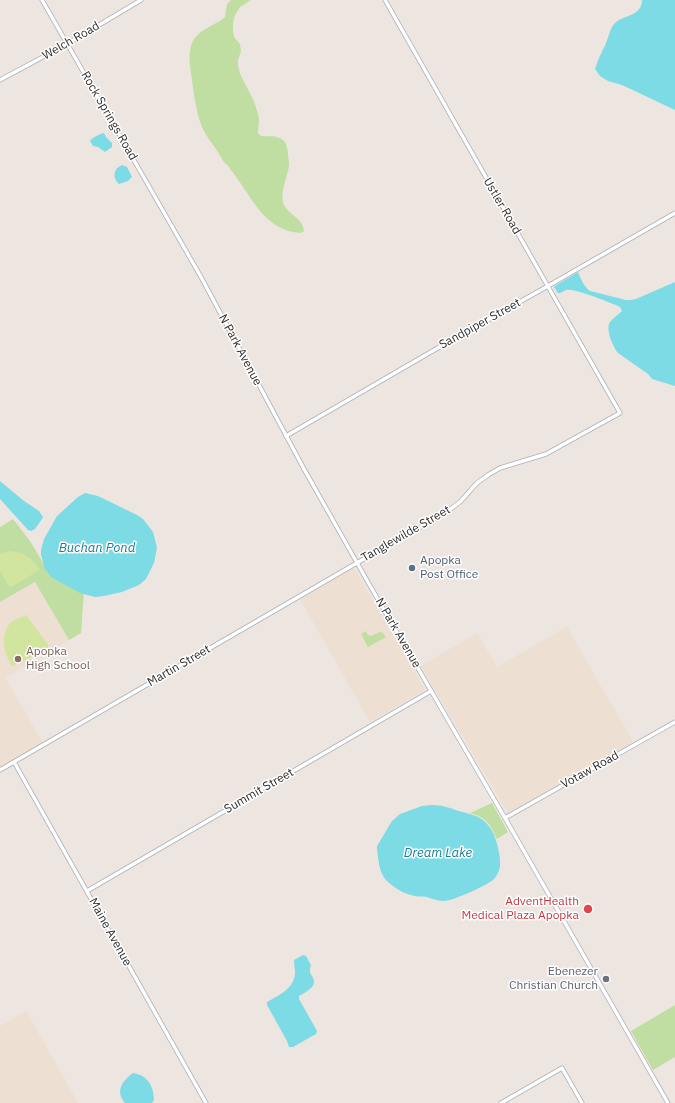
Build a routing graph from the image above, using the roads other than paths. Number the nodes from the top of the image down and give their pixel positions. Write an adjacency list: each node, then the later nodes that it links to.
1 (42, 0): 4 (street, Rock Springs Road)
2 (141, 0): 4 (street, Welch Road)
3 (385, 0): 8 (street, Ustler Road)
4 (66, 44): 5 (street, Welch Road); 7 (street, Rock Springs Road)
5 (0, 80)
6 (675, 213): 8 (street, Sandpiper Street)
7 (176, 232): 10 (street, N Park Avenue)
8 (548, 286): 9 (street, Ustler Road); 10 (street, Sandpiper Street)
9 (620, 413): 11 (street, Tanglewilde Street)
10 (286, 436): 11 (street, N Park Avenue)
11 (357, 563): 12 (street, N Park Avenue); 14 (street, Martin Street)
12 (431, 691): 16 (street, N Park Avenue); 17 (street, Summit Street)
13 (675, 722): 16 (street, Votaw Road)
14 (14, 762): 15 (street, Martin Street); 17 (street, Maine Avenue)
15 (0, 770)
16 (505, 818): 21 (street, N Park Avenue)
17 (87, 891): 18 (street, Maine Avenue)
18 (206, 1103)
19 (501, 1103): 20 (street)
20 (582, 1103)
21 (668, 1103)

